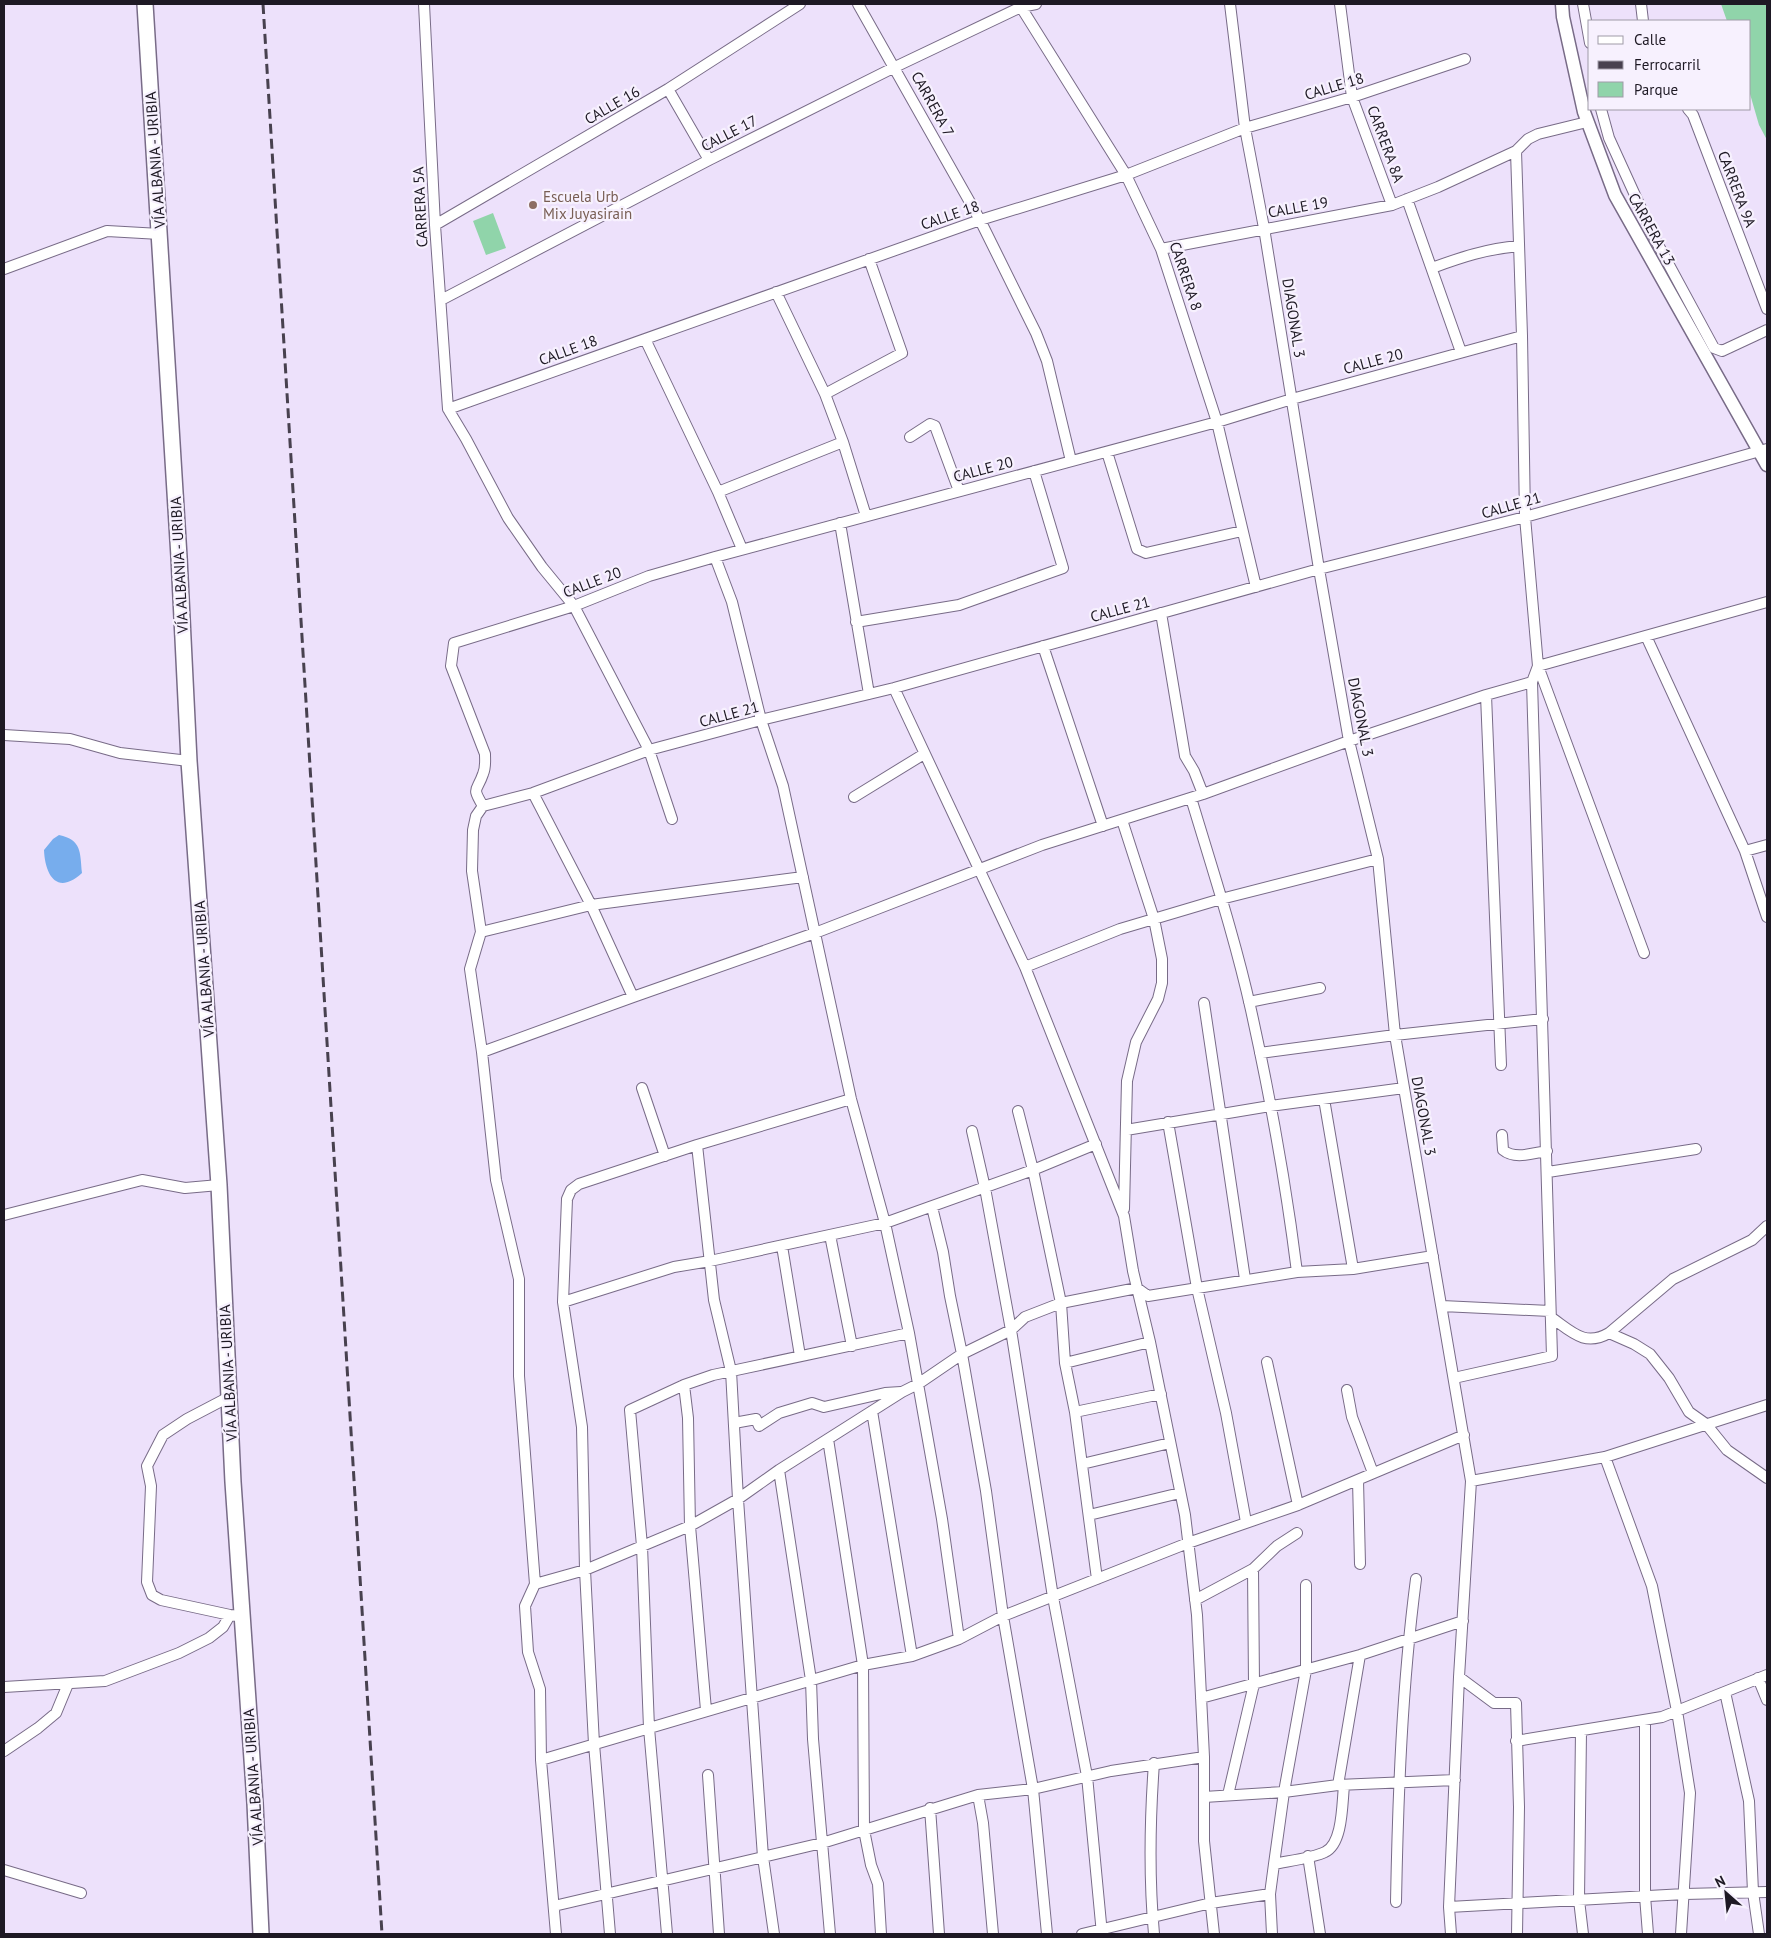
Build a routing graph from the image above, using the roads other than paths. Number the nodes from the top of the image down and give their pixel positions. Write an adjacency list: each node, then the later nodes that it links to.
1 (145, 4): 30 (main road, VÍA ALBANIA - URIBIA)
2 (424, 4): 28 (street, CARRERA 5A)
3 (800, 4): 16 (street, CALLE 16)
4 (858, 4): 15 (street, CARRERA 7)
5 (1036, 4): 11 (street, CALLE 17)
6 (1230, 4): 21 (street, DIAGONAL 3)
7 (1340, 4): 17 (street, CARRERA 8A)
8 (1562, 4): 20 (street, CARRERA 13)
9 (1584, 4): 13 (street)
10 (1640, 4): 12 (street)
11 (1020, 6): 15 (street, CALLE 17); 24 (street, CARRERA 8)
12 (1643, 20)
13 (1588, 30)
14 (1465, 59): 17 (street, CALLE 18)
15 (895, 67): 23 (street, CALLE 17); 27 (street, CARRERA 7)
16 (668, 89): 23 (street); 28 (street, CALLE 16)
17 (1352, 97): 21 (street, CALLE 18); 26 (street, CARRERA 8A)
18 (1600, 110): 39 (street)
19 (1689, 110): 38 (street, CARRERA 9A)
20 (1587, 122): 22 (street, CALLE 19); 49 (street, CARRERA 13)
21 (1245, 128): 24 (street, CALLE 18); 29 (street, DIAGONAL 3)
22 (1516, 151): 25 (street, CALLE 19); 31 (street)
23 (709, 160): 37 (street, CALLE 17)
24 (1126, 175): 27 (street, CALLE 18); 32 (street, CARRERA 8)
25 (1407, 199): 26 (street, CALLE 19); 34 (street, CARRERA 8A)
26 (1392, 205): 29 (street, CALLE 19)
27 (980, 220): 33 (street, CALLE 18); 51 (street, CARRERA 7)
28 (435, 225): 37 (street, CARRERA 5A)
29 (1264, 228): 32 (street, CALLE 19); 44 (street, DIAGONAL 3)
30 (160, 234): 35 (street); 80 (main road, VÍA ALBANIA - URIBIA)
31 (1519, 246): 34 (street); 40 (street)
32 (1161, 249): 46 (street, CARRERA 8)
33 (869, 259): 36 (street, CALLE 18); 43 (street)
34 (1432, 268): 42 (street, CARRERA 8A)
35 (4, 269)
36 (776, 292): 41 (street, CALLE 18); 43 (street)
37 (441, 300): 45 (street, CARRERA 5A)
38 (1767, 309)
39 (1767, 330)
40 (1522, 336): 42 (street, CALLE 20); 57 (street)
41 (645, 339): 45 (street, CALLE 18); 55 (street)
42 (1461, 352): 44 (street, CALLE 20)
43 (825, 394): 48 (street)
44 (1292, 399): 46 (street, CALLE 20); 62 (street, DIAGONAL 3)
45 (448, 409): 65 (street)
46 (1217, 422): 50 (street, CALLE 20); 59 (street, CARRERA 8)
47 (910, 437): 54 (street)
48 (843, 442): 55 (street); 56 (street)
49 (1764, 450): 52 (street, CARRERA 13); 57 (street, CALLE 21)
50 (1107, 452): 51 (street, CALLE 20); 59 (street)
51 (1071, 461): 53 (street, CALLE 20)
52 (1767, 465)
53 (1034, 471): 54 (street, CALLE 20); 67 (street)
54 (959, 491): 56 (street, CALLE 20)
55 (718, 492): 60 (street)
56 (866, 516): 58 (street, CALLE 20)
57 (1526, 517): 62 (street, CALLE 21); 70 (street)
58 (840, 523): 60 (street, CALLE 20); 67 (street)
59 (1242, 531): 63 (street, CARRERA 8)
60 (742, 550): 61 (street, CALLE 20)
61 (715, 557): 65 (street, CALLE 20); 75 (street)
62 (1319, 569): 63 (street, CALLE 21); 77 (street, DIAGONAL 3)
63 (1256, 587): 66 (street, CALLE 21)
64 (1767, 602): 68 (street)
65 (574, 606): 78 (street); 85 (street, CALLE 20)
66 (1162, 613): 69 (street, CALLE 21); 82 (street)
67 (856, 622): 73 (street)
68 (1646, 636): 70 (street); 90 (street)
69 (1043, 646): 72 (street, CALLE 21); 88 (street)
70 (1538, 666): 71 (street); 100 (street)
71 (1532, 682): 74 (street); 106 (street)
72 (894, 688): 73 (street, CALLE 21); 79 (street)
73 (869, 694): 75 (street, CALLE 21)
74 (1486, 695): 77 (street); 107 (street)
75 (761, 720): 78 (street, CALLE 21); 93 (street)
76 (4, 735): 80 (street)
77 (1349, 741): 82 (street); 91 (street, DIAGONAL 3)
78 (649, 750): 81 (street, CALLE 21); 86 (street)
79 (924, 754): 83 (street); 92 (street)
80 (189, 761): 130 (main road, VÍA ALBANIA - URIBIA)
81 (533, 793): 85 (street, CALLE 21); 95 (street)
82 (1203, 794): 84 (street)
83 (854, 797)
84 (1191, 798): 87 (street); 94 (street)
85 (483, 806): 98 (street)
86 (672, 819)
87 (1122, 820): 88 (street); 97 (street)
88 (1103, 826): 92 (street)
89 (1767, 845): 90 (street)
90 (1745, 851): 96 (street)
91 (1378, 859): 94 (street); 108 (street, DIAGONAL 3)
92 (979, 869): 99 (street); 101 (street)
93 (803, 878): 95 (street); 99 (street)
94 (1221, 899): 97 (street); 104 (street)
95 (591, 904): 98 (street); 103 (street)
96 (1767, 917)
97 (1154, 919): 101 (street); 120 (street)
98 (481, 932): 109 (street)
99 (815, 933): 103 (street); 114 (street)
100 (1644, 953)
101 (1025, 967): 123 (street)
102 (1320, 988): 104 (street)
103 (632, 997): 109 (street)
104 (1249, 1002): 110 (street)
105 (1204, 1003): 118 (street)
106 (1543, 1019): 107 (street); 126 (street)
107 (1499, 1022): 108 (street); 111 (street)
108 (1395, 1035): 110 (street); 113 (street, DIAGONAL 3)
109 (482, 1052): 196 (street)
110 (1260, 1053): 116 (street)
111 (1501, 1065)
112 (642, 1088): 127 (street)
113 (1404, 1088): 115 (street); 139 (street, DIAGONAL 3)
114 (851, 1098): 124 (street); 135 (street)
115 (1324, 1099): 116 (street); 141 (street)
116 (1270, 1106): 118 (street); 142 (street)
117 (1018, 1111): 128 (street)
118 (1220, 1114): 119 (street); 143 (street)
119 (1168, 1122): 120 (street); 145 (street)
120 (1126, 1130): 134 (street)
121 (972, 1131): 131 (street)
122 (1502, 1135): 126 (street)
123 (1096, 1144): 128 (street); 134 (street)
124 (697, 1145): 127 (street); 140 (street)
125 (1696, 1149): 129 (street)
126 (1547, 1151): 129 (street)
127 (665, 1156): 146 (street)
128 (1033, 1170): 131 (street); 147 (street)
129 (1548, 1172): 149 (street)
130 (219, 1184): 133 (street); 166 (main road, VÍA ALBANIA - URIBIA)
131 (985, 1188): 132 (street); 150 (street)
132 (932, 1206): 135 (street); 155 (street)
133 (4, 1215)
134 (1124, 1216): 144 (street)
135 (885, 1223): 137 (street); 151 (street)
136 (1767, 1226): 152 (street)
137 (830, 1235): 138 (street); 154 (street)
138 (782, 1246): 140 (street); 156 (street)
139 (1433, 1256): 141 (street); 148 (street, DIAGONAL 3)
140 (710, 1261): 146 (street); 159 (street)
141 (1353, 1269): 142 (street)
142 (1297, 1272): 143 (street)
143 (1245, 1279): 145 (street)
144 (1137, 1288): 145 (street); 147 (street); 153 (street)
145 (1196, 1288): 186 (street)
146 (563, 1302): 193 (street)
147 (1061, 1303): 150 (street); 158 (street)
148 (1442, 1306): 149 (street); 160 (street, DIAGONAL 3)
149 (1551, 1314): 152 (street); 160 (street)
150 (1011, 1330): 155 (street); 198 (street)
151 (909, 1333): 154 (street); 161 (street)
152 (1609, 1333): 171 (street)
153 (1150, 1342): 158 (street); 165 (street)
154 (852, 1346): 156 (street)
155 (962, 1354): 161 (street); 201 (street)
156 (800, 1356): 159 (street)
157 (1267, 1362): 184 (street)
158 (1065, 1363): 169 (street)
159 (731, 1371): 162 (street); 170 (street)
160 (1454, 1378): 172 (street, DIAGONAL 3)
161 (918, 1384): 164 (street); 203 (street)
162 (684, 1385): 187 (street); 190 (street)
163 (1347, 1390): 178 (street)
164 (902, 1392): 168 (street); 170 (street)
165 (1160, 1394): 169 (street); 174 (street)
166 (229, 1397): 200 (main road, VÍA ALBANIA - URIBIA); 200 (street)
167 (1767, 1405): 171 (street)
168 (872, 1411): 173 (street); 206 (street)
169 (1075, 1412): 176 (street)
170 (734, 1423): 183 (street)
171 (1706, 1424): 175 (street); 179 (street)
172 (1464, 1435): 178 (street); 181 (street, DIAGONAL 3)
173 (828, 1439): 177 (street); 207 (street)
174 (1170, 1443): 176 (street); 182 (street)
175 (1605, 1457): 181 (street); 220 (street)
176 (1082, 1464): 185 (street)
177 (779, 1470): 183 (street); 211 (street)
178 (1373, 1473): 180 (street)
179 (1767, 1478)
180 (1358, 1480): 184 (street); 191 (street)
181 (1471, 1482): 202 (street, DIAGONAL 3)
182 (1180, 1493): 185 (street); 189 (street)
183 (738, 1499): 187 (street); 216 (street)
184 (1298, 1505): 186 (street)
185 (1088, 1515): 194 (street)
186 (1246, 1522): 189 (street)
187 (690, 1526): 190 (street); 219 (street)
188 (1297, 1534): 192 (street)
189 (1188, 1543): 194 (street); 199 (street)
190 (642, 1546): 193 (street); 222 (street)
191 (1360, 1564)
192 (1253, 1569): 199 (street); 213 (street)
193 (585, 1570): 196 (street); 225 (street)
194 (1097, 1579): 198 (street)
195 (1416, 1579): 204 (street)
196 (535, 1584): 228 (street)
197 (1306, 1585): 208 (street)
198 (1053, 1597): 201 (street); 231 (street)
199 (1195, 1600): 217 (street)
200 (236, 1615): 212 (street); 264 (main road, VÍA ALBANIA - URIBIA)
201 (1003, 1616): 203 (street); 235 (street)
202 (1463, 1621): 204 (street); 209 (street, DIAGONAL 3)
203 (959, 1639): 206 (street)
204 (1408, 1640): 205 (street); 233 (street)
205 (1360, 1655): 208 (street); 234 (street)
206 (912, 1656): 207 (street)
207 (863, 1665): 211 (street); 241 (street)
208 (1306, 1670): 213 (street); 236 (street)
209 (1459, 1677): 224 (street); 232 (street, DIAGONAL 3)
210 (1763, 1677): 215 (street); 218 (street)
211 (811, 1680): 216 (street); 242 (street)
212 (68, 1684): 214 (street); 226 (street)
213 (1254, 1684): 217 (street); 238 (street)
214 (4, 1686)
215 (1725, 1692): 220 (street); 249 (street)
216 (752, 1697): 219 (street); 244 (street)
217 (1201, 1698): 227 (street)
218 (1767, 1700)
219 (706, 1710): 222 (street)
220 (1677, 1711): 221 (street); 254 (street)
221 (1645, 1721): 223 (street); 255 (street)
222 (649, 1728): 225 (street); 248 (street)
223 (1582, 1732): 224 (street); 256 (street)
224 (1516, 1741): 258 (street)
225 (594, 1744): 228 (street); 252 (street)
226 (4, 1751)
227 (1204, 1757): 229 (street); 239 (street)
228 (541, 1760): 260 (street)
229 (1154, 1763): 231 (street); 262 (street)
230 (708, 1775): 246 (street)
231 (1087, 1776): 235 (street); 263 (street)
232 (1455, 1780): 233 (street); 261 (street, DIAGONAL 3)
233 (1398, 1784): 234 (street); 257 (street)
234 (1341, 1785): 236 (street); 243 (street)
235 (1033, 1789): 237 (street); 274 (street)
236 (1284, 1792): 238 (street); 245 (street)
237 (978, 1795): 240 (street); 273 (street)
238 (1228, 1795): 239 (street)
239 (1204, 1797): 259 (street)
240 (930, 1808): 241 (street); 272 (street)
241 (864, 1830): 242 (street); 271 (street)
242 (822, 1843): 244 (street); 270 (street)
243 (1308, 1856): 245 (street); 279 (street)
244 (763, 1857): 246 (street); 269 (street)
245 (1274, 1864): 253 (street)
246 (715, 1868): 248 (street); 268 (street)
247 (4, 1870): 251 (street)
248 (662, 1881): 252 (street); 267 (street)
249 (1754, 1892): 250 (street); 254 (street); 285 (street)
250 (1767, 1892)
251 (81, 1893)
252 (606, 1894): 260 (street); 266 (street)
253 (1270, 1894): 259 (street); 278 (street)
254 (1685, 1894): 255 (street); 284 (street)
255 (1645, 1896): 256 (street); 283 (street)
256 (1579, 1900): 258 (street); 282 (street)
257 (1396, 1902)
258 (1517, 1902): 261 (street); 281 (street)
259 (1211, 1903): 262 (street); 277 (street)
260 (554, 1906): 265 (street)
261 (1449, 1907): 280 (street, DIAGONAL 3)
262 (1153, 1917): 263 (street); 276 (street)
263 (1102, 1932): 275 (street)
264 (261, 1934)
265 (556, 1934)
266 (610, 1934)
267 (666, 1934)
268 (719, 1934)
269 (774, 1934)
270 (830, 1934)
271 (881, 1934)
272 (939, 1934)
273 (993, 1934)
274 (1047, 1934)
275 (1082, 1934)
276 (1154, 1934)
277 (1214, 1934)
278 (1272, 1934)
279 (1320, 1934)
280 (1451, 1934)
281 (1517, 1934)
282 (1583, 1934)
283 (1648, 1934)
284 (1681, 1934)
285 (1758, 1934)

